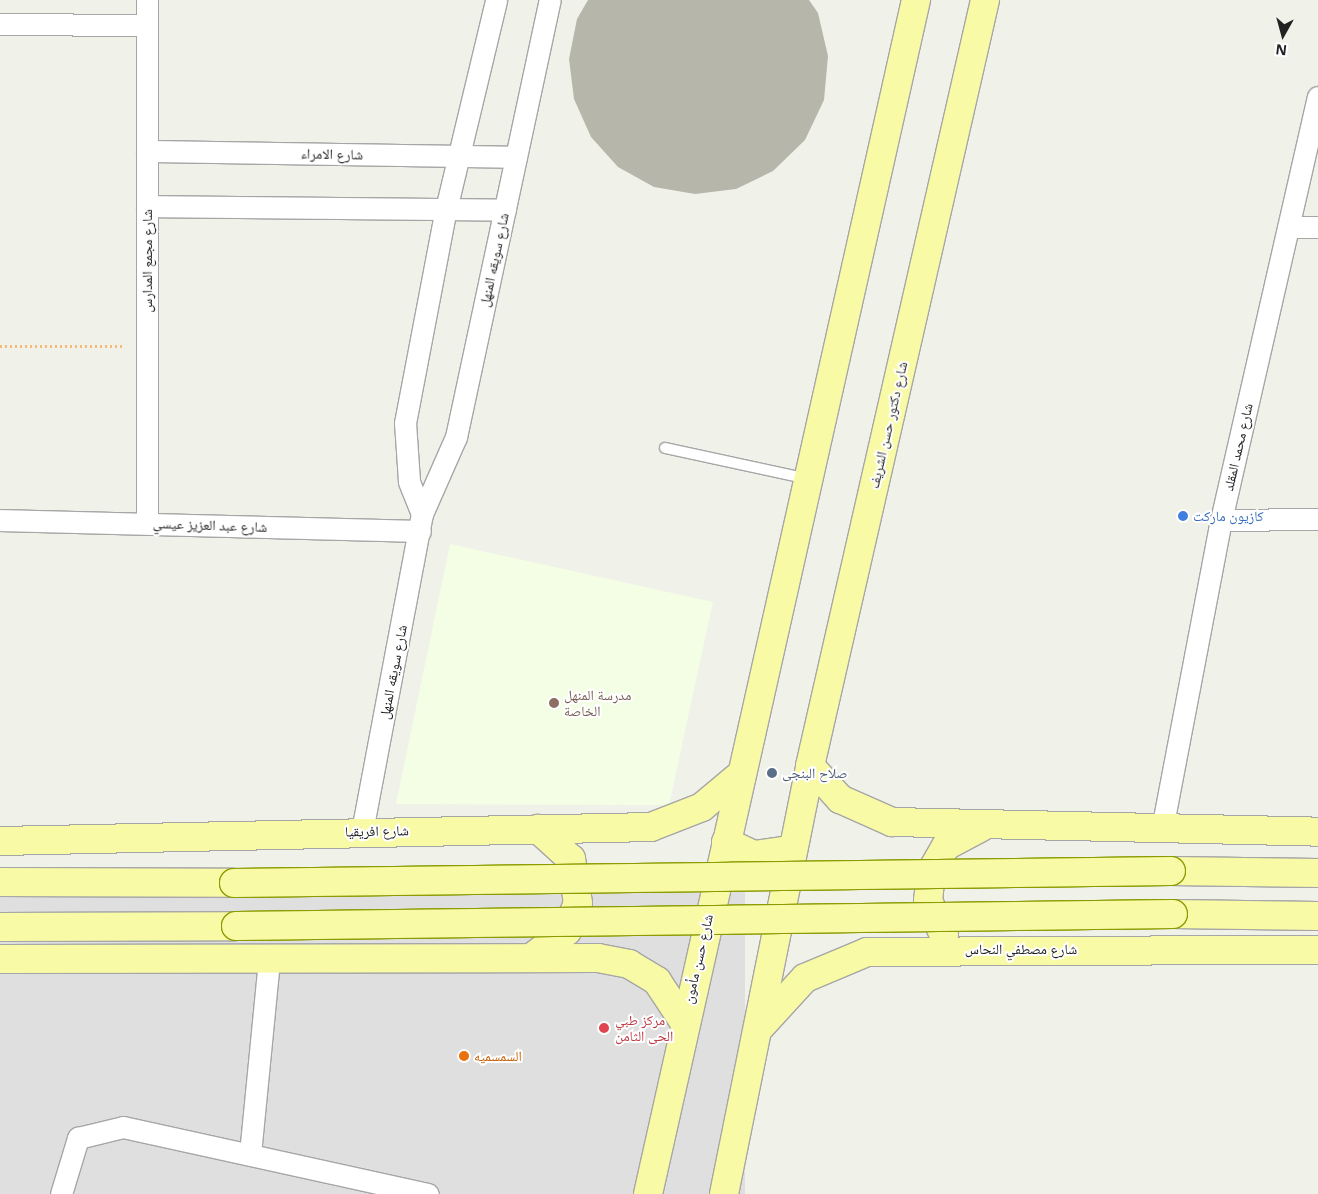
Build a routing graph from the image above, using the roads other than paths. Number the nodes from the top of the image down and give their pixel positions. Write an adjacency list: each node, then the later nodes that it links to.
1 (147, 0): 7 (street, شارع مجمع المدارس)
2 (496, 0): 10 (street)
3 (550, 0): 11 (street, شارع سويقه المنهل)
4 (916, 0): 18 (main road)
5 (985, 0): 24 (main road, شارع دكتور حسن الشريف)
6 (0, 24): 7 (street)
7 (147, 25): 9 (street, شارع مجمع المدارس)
8 (1318, 97): 15 (street, شارع محمد المقلد)
9 (147, 151): 10 (street, شارع الامراء); 12 (street, شارع مجمع المدارس)
10 (459, 156): 11 (street, شارع الامراء); 13 (street)
11 (516, 157): 14 (street, شارع سويقه المنهل)
12 (147, 206): 13 (street); 23 (street, شارع مجمع المدارس)
13 (446, 209): 14 (street); 22 (street)
14 (505, 210): 22 (street, شارع سويقه المنهل)
15 (1288, 227): 16 (street); 21 (street, شارع محمد المقلد)
16 (1318, 227)
17 (665, 448): 18 (lane)
18 (808, 479): 25 (main road)
19 (1318, 519): 21 (street)
20 (0, 520): 23 (street, شارع عبد العزيز عيسي)
21 (1221, 520): 28 (street, شارع محمد المقلد)
22 (421, 522): 23 (street, شارع عبد العزيز عيسي); 29 (street, شارع سويقه المنهل)
23 (147, 523)
24 (810, 766): 26 (main road); 33 (main road, شارع دكتور حسن الشريف)
25 (739, 776): 27 (main road, شارع افريقيا); 32 (main road)
26 (985, 826): 28 (main road); 40 (main road)
27 (538, 829): 29 (main road, شارع افريقيا); 42 (main road)
28 (1162, 829): 30 (main road)
29 (362, 831): 31 (main road, شارع افريقيا)
30 (1318, 832)
31 (0, 841)
32 (726, 842): 33 (main road); 38 (main road, شارع حسن مأمون)
33 (791, 850): 39 (main road)
34 (1318, 873): 35 (main road, bridge)
35 (0, 882)
36 (1318, 916): 37 (main road, bridge)
37 (0, 926)
38 (704, 932): 39 (main road); 45 (main road, شارع حسن مأمون)
39 (774, 946): 46 (main road)
40 (960, 949): 41 (main road, شارع مصطفي النحاس); 46 (main road, شارع مصطفي النحاس)
41 (1318, 950)
42 (531, 958): 44 (main road); 45 (main road)
43 (0, 959): 44 (main road)
44 (269, 961): 47 (street)
45 (684, 1022): 50 (main road, شارع حسن مأمون)
46 (756, 1033): 51 (main road)
47 (250, 1154): 48 (street); 49 (street)
48 (60, 1194)
49 (428, 1194)
50 (648, 1194)
51 (724, 1194)

